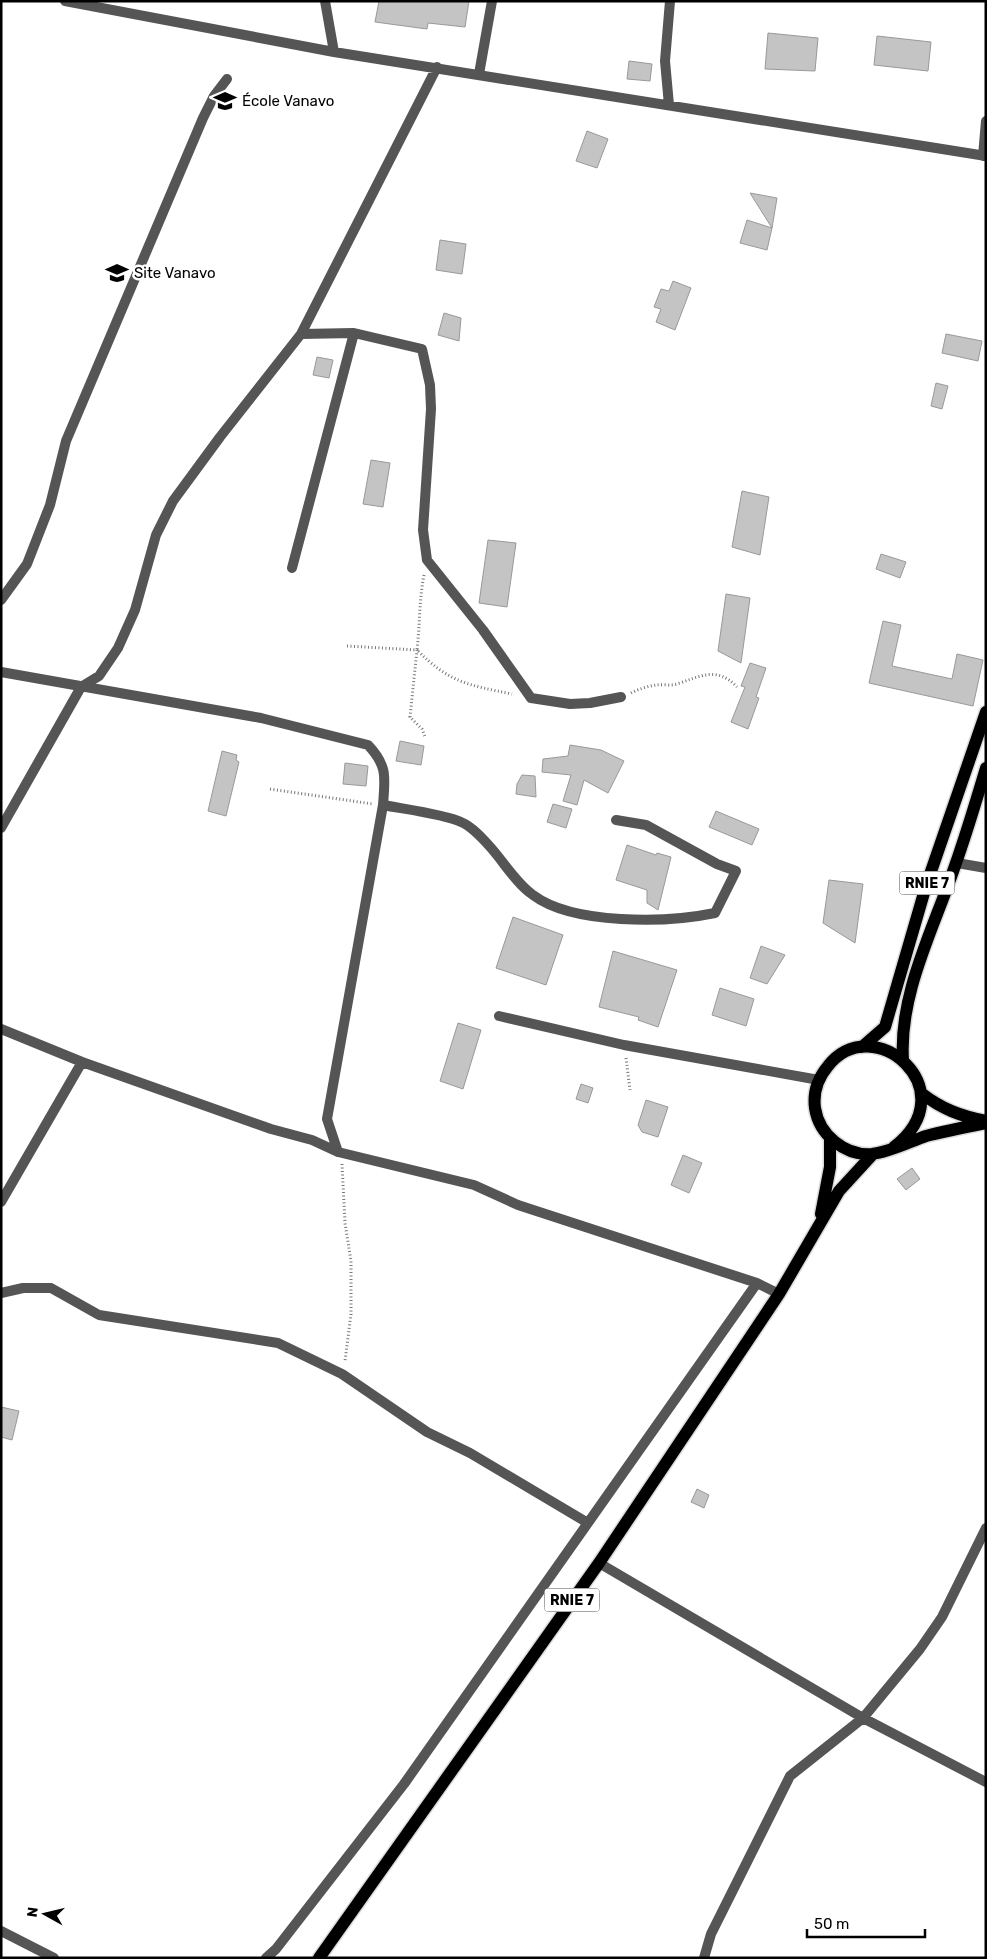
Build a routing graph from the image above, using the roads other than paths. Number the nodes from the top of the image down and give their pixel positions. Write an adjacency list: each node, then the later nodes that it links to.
1 (65, 1): 5 (street)
2 (326, 1): 5 (street)
3 (492, 1): 7 (street)
4 (670, 1): 9 (street)
5 (334, 52): 6 (street)
6 (437, 67): 7 (street); 13 (street)
7 (479, 74): 9 (street)
8 (228, 79): 15 (street)
9 (668, 105): 11 (street)
10 (986, 121): 11 (street)
11 (984, 156)
12 (354, 332): 13 (street); 14 (street); 18 (street)
13 (301, 334): 17 (street)
14 (292, 568)
15 (1, 600)
16 (1, 672): 17 (street)
17 (81, 687): 21 (street); 23 (street)
18 (621, 697)
19 (986, 712): 28 (main road, RNIE 7 / RNIE 7)
20 (986, 768): 24 (main road, RNIE 7 / RNIE 7)
21 (383, 805): 22 (street); 36 (street)
22 (616, 820)
23 (1, 828)
24 (957, 863): 25 (street); 29 (main road, RNIE 7 / RNIE 7)
25 (986, 868)
26 (499, 1016): 31 (street)
27 (1, 1029): 30 (street)
28 (862, 1047): 29 (main road, RNIE 7); 31 (main road, RNIE 7)
29 (903, 1060): 32 (main road, RNIE 7)
30 (82, 1062): 36 (street); 38 (street)
31 (819, 1080): 34 (main road, RNIE 7)
32 (921, 1093): 33 (main road); 35 (main road, RNIE 7)
33 (986, 1122): 35 (main road)
34 (830, 1138): 37 (main road, RNIE 7); 39 (main road, RNIE 7)
35 (894, 1148): 37 (main road, RNIE 7)
36 (338, 1152): 40 (street)
37 (873, 1154): 39 (main road, RNIE 7)
38 (1, 1202)
39 (815, 1235): 42 (main road, RNIE 7)
40 (757, 1283): 42 (street); 43 (street)
41 (1, 1293): 43 (street)
42 (779, 1294): 45 (main road, RNIE 7)
43 (588, 1523): 50 (street)
44 (986, 1528): 46 (street)
45 (599, 1563): 46 (street); 51 (main road, RNIE 7)
46 (863, 1718): 47 (street); 52 (street)
47 (986, 1782)
48 (1, 1931): 49 (street)
49 (54, 1958)
50 (266, 1958)
51 (319, 1958)
52 (704, 1958)

